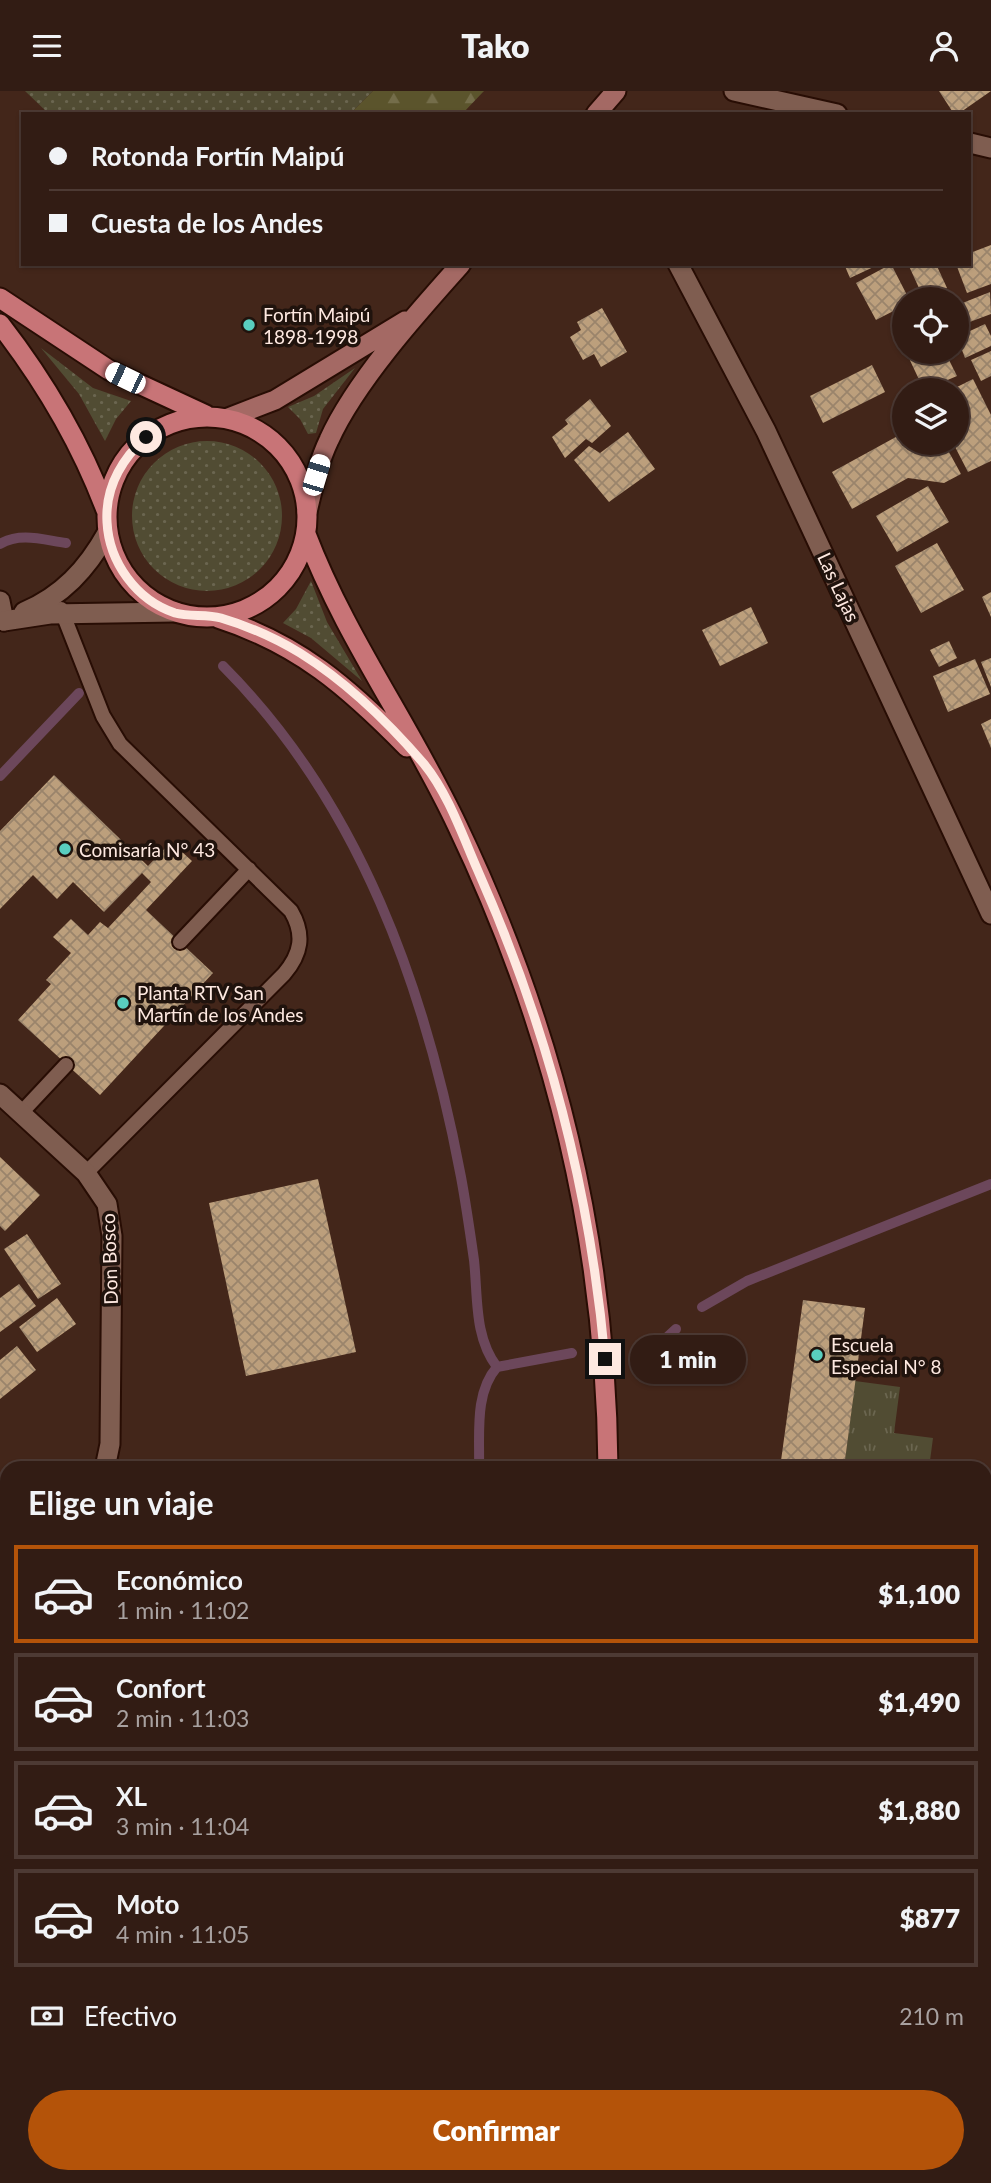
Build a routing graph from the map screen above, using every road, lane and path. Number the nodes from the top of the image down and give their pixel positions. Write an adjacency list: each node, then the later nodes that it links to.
1 (616, 91): 3 (main road)
2 (734, 91): 4 (street)
3 (598, 112)
4 (828, 112)
5 (971, 143): 6 (street)
6 (991, 148)
7 (459, 266): 10 (main road)
8 (679, 266): 26 (street, Las Lajas)
9 (0, 298): 12 (main road)
10 (415, 315): 13 (main road); 15 (main road)
11 (0, 324): 14 (main road)
12 (207, 416): 13 (main road); 14 (main road)
13 (228, 418): 15 (main road)
14 (106, 511): 16 (main road)
15 (307, 512): 17 (main road)
16 (107, 533): 18 (street); 20 (main road)
17 (306, 534): 22 (main road); 24 (main road)
18 (52, 597): 21 (lane); 23 (street)
19 (0, 601): 23 (street)
20 (174, 612): 21 (street); 22 (main road)
21 (65, 614): 23 (street); 25 (lane)
22 (217, 617): 24 (main road)
23 (2, 621)
24 (425, 765): 33 (main road)
25 (249, 869): 27 (lane); 31 (lane)
26 (991, 914)
27 (180, 942)
28 (66, 1065): 30 (lane)
29 (0, 1094): 30 (street, Don Bosco)
30 (21, 1113): 31 (street, Don Bosco)
31 (86, 1173): 32 (street, Don Bosco)
32 (106, 1461)
33 (608, 1461)

